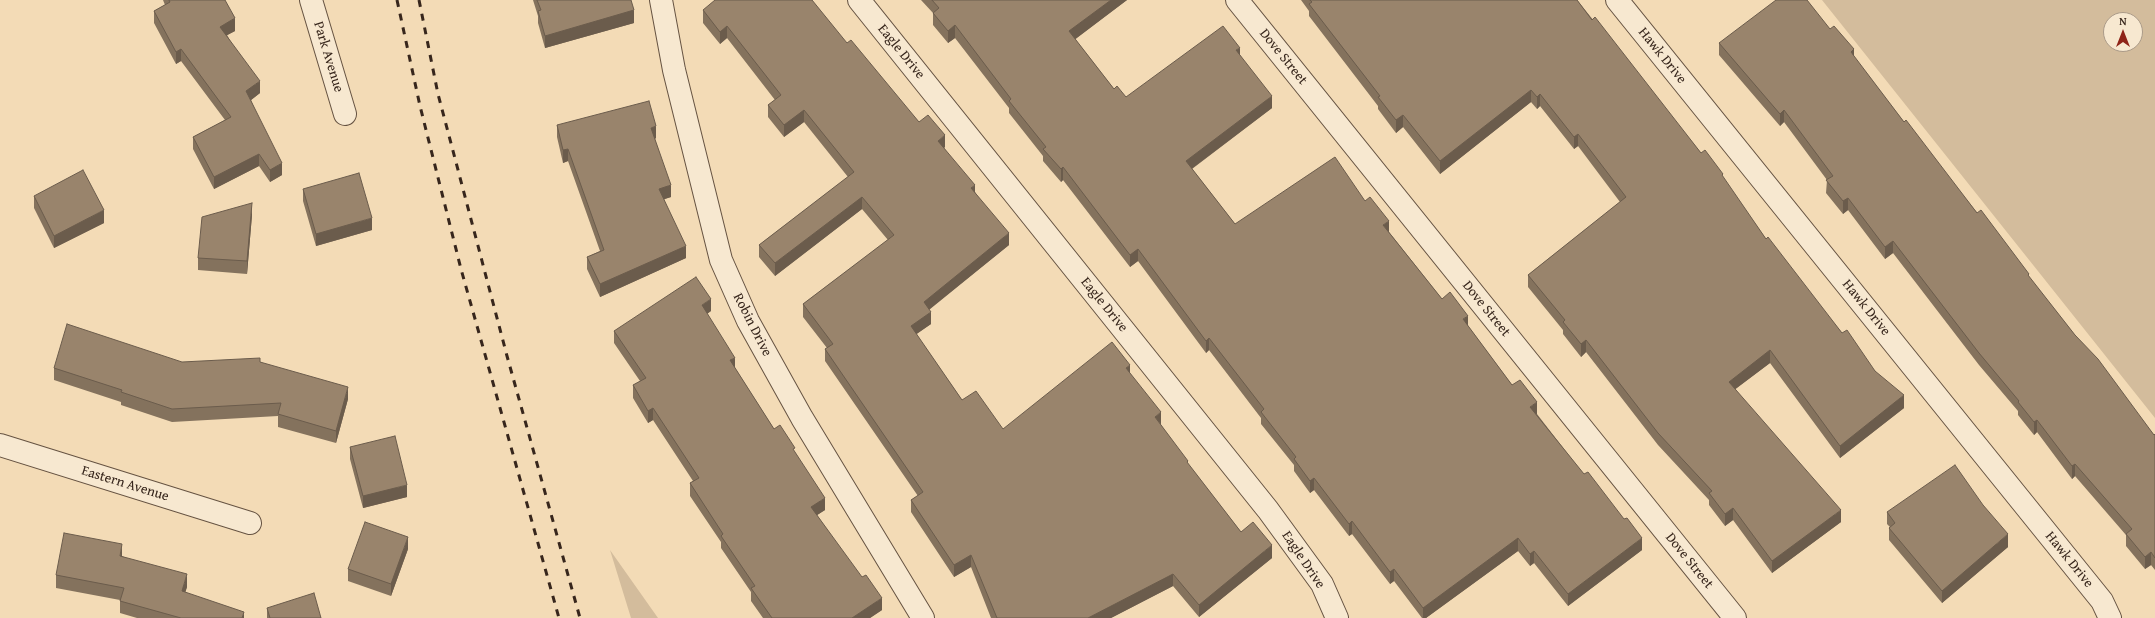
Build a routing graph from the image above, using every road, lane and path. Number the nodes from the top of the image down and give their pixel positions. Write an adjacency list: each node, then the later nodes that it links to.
1 (311, 0): 6 (street, Park Avenue)
2 (661, 0): 9 (street, Robin Drive)
3 (859, 0): 10 (street, Eagle Drive)
4 (1237, 0): 11 (street, Dove Street)
5 (1617, 0): 12 (street, Hawk Drive)
6 (345, 114)
7 (0, 445): 8 (street, Eastern Avenue)
8 (250, 523)
9 (923, 618)
10 (1337, 618)
11 (1735, 618)
12 (2110, 618)

